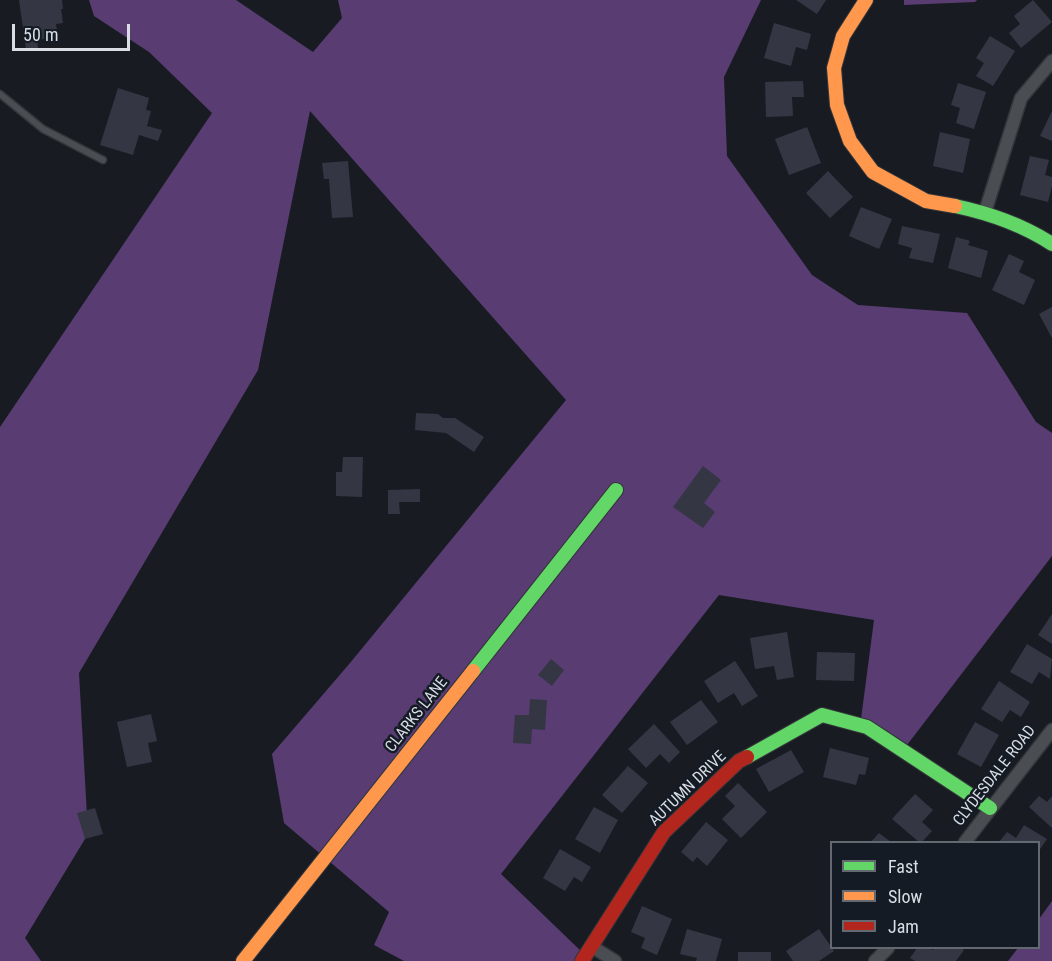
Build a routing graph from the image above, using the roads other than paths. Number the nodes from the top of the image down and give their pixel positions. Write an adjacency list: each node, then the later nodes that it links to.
1 (866, 0): 5 (street)
2 (1052, 61): 5 (street)
3 (0, 94): 4 (lane)
4 (103, 160)
5 (985, 212): 6 (street)
6 (1052, 244)
7 (616, 490): 13 (street, CLARKS LANE)
8 (1052, 730): 9 (street, CLYDESDALE ROAD)
9 (990, 808): 10 (street, CLYDESDALE ROAD); 11 (street, AUTUMN DRIVE)
10 (966, 841)
11 (591, 946): 14 (street, AUTUMN DRIVE); 15 (street)
12 (887, 949): 16 (street)
13 (243, 961)
14 (582, 961)
15 (615, 961)
16 (874, 961)

